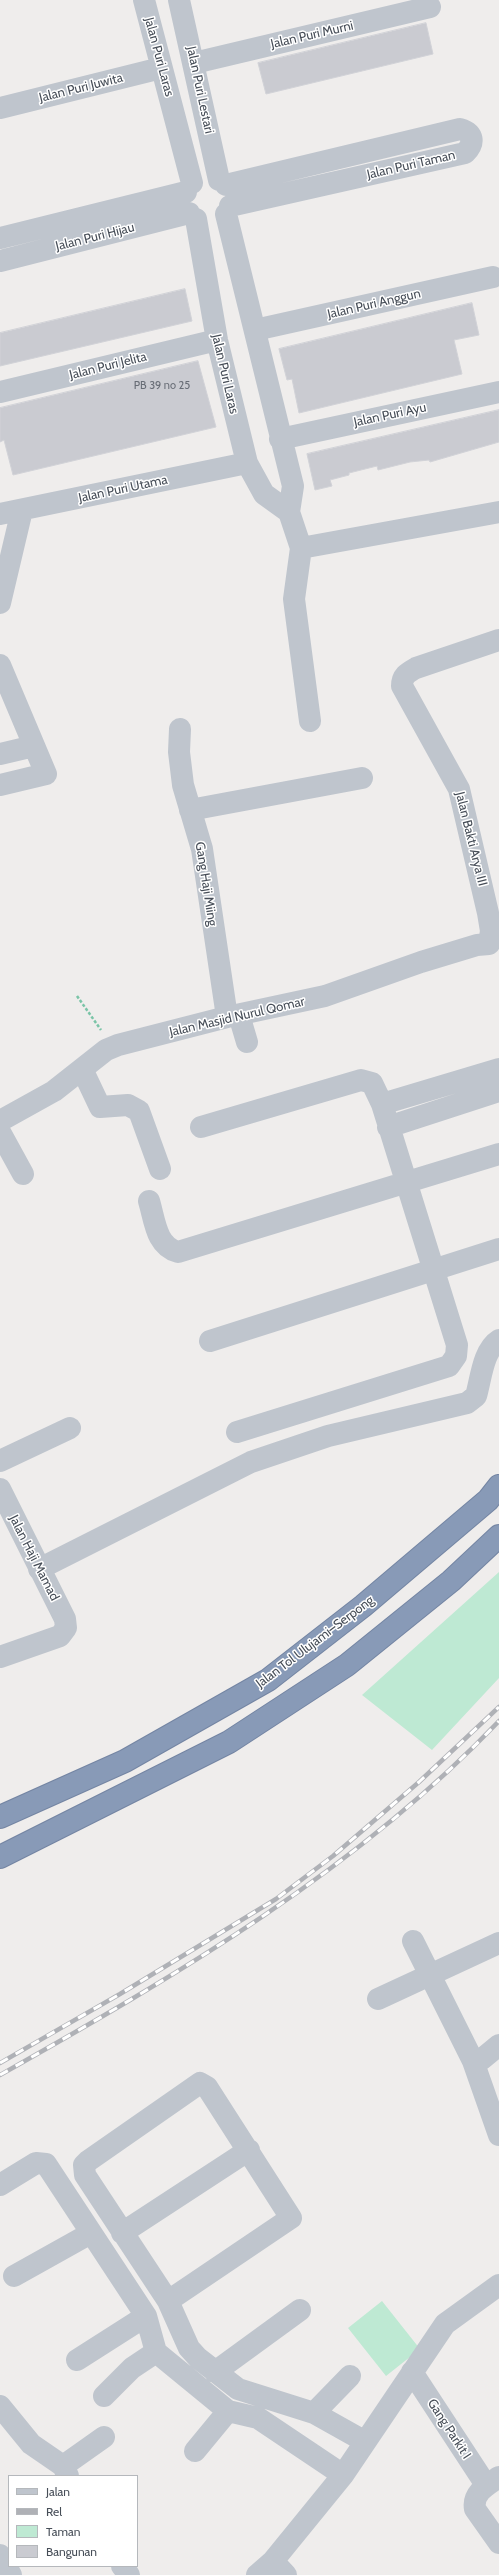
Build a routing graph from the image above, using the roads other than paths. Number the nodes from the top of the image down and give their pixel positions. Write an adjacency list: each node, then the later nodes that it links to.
1 (144, 0): 5 (street, Jalan Puri Laras)
2 (179, 0): 4 (street, Jalan Puri Lestari)
3 (430, 7): 4 (street, Jalan Puri Murni)
4 (194, 63): 7 (street, Jalan Puri Lestari)
5 (161, 68): 6 (street, Jalan Puri Juwita); 8 (street, Jalan Puri Laras)
6 (0, 108)
7 (225, 196): 7 (street, Jalan Puri Taman); 8 (street); 8 (street); 12 (street)
8 (191, 202): 9 (street, Jalan Puri Hijau); 10 (street, Jalan Puri Hijau); 13 (street, Jalan Puri Laras)
9 (0, 238)
10 (0, 261)
11 (493, 277): 12 (street, Jalan Puri Anggun)
12 (255, 330): 16 (street)
13 (217, 340): 14 (street, Jalan Puri Jelita); 17 (street, Jalan Puri Laras)
14 (0, 392)
15 (499, 392): 16 (street, Jalan Puri Ayu)
16 (280, 439): 19 (street)
17 (247, 463): 18 (street, Jalan Puri Utama); 19 (street, Jalan Puri Laras)
18 (22, 510): 21 (street, Jalan Puri Utama); 23 (street)
19 (289, 512): 22 (street)
20 (499, 512): 22 (street)
21 (0, 514)
22 (301, 548): 26 (street)
23 (0, 603)
24 (499, 640): 33 (street, Jalan Bakti Arya III)
25 (0, 665): 28 (street)
26 (310, 721)
27 (180, 729): 32 (street, Gang Haji Miing)
28 (34, 746): 29 (street); 31 (street)
29 (0, 754)
30 (362, 778): 32 (street)
31 (0, 785)
32 (190, 810): 34 (street, Gang Haji Miing)
33 (494, 949): 34 (street, Jalan Masjid Nurul Qomar)
34 (233, 1016): 35 (street, Gang Haji Miing); 36 (street, Jalan Masjid Nurul Qomar)
35 (247, 1042)
36 (82, 1069): 40 (street, Jalan Masjid Nurul Qomar); 45 (street)
37 (499, 1069): 39 (street)
38 (499, 1092): 42 (street)
39 (382, 1104): 41 (street); 42 (street)
40 (0, 1121)
41 (201, 1127)
42 (388, 1127): 47 (street)
43 (0, 1132): 46 (street)
44 (499, 1154): 47 (street)
45 (160, 1170)
46 (24, 1174)
47 (406, 1183): 48 (street); 50 (street)
48 (149, 1201)
49 (499, 1249): 50 (street)
50 (434, 1270): 52 (street); 54 (street)
51 (499, 1340): 59 (street)
52 (210, 1341)
53 (70, 1428): 55 (street)
54 (237, 1432)
55 (0, 1461)
56 (499, 1486): 61 (highway, Jalan Tol Ulujami–Serpong)
57 (0, 1488): 59 (street, Jalan Haji Mamad)
58 (499, 1536): 62 (highway)
59 (39, 1569): 60 (street, Jalan Haji Mamad)
60 (0, 1657)
61 (0, 1817)
62 (3, 1856)
63 (412, 1941): 65 (street)
64 (499, 1943): 65 (street)
65 (431, 1976): 66 (street); 68 (street)
66 (378, 1999)
67 (499, 2045): 68 (street)
68 (473, 2061): 69 (street)
69 (498, 2131)
70 (249, 2150): 73 (street); 73 (street); 76 (street)
71 (0, 2185): 72 (street)
72 (92, 2233): 74 (street); 78 (street)
73 (122, 2233): 76 (street)
74 (14, 2276)
75 (499, 2285): 82 (street)
76 (168, 2301): 81 (street)
77 (300, 2310): 81 (street)
78 (146, 2316): 79 (street); 80 (street)
79 (156, 2352): 84 (street); 86 (street)
80 (78, 2360)
81 (215, 2372): 87 (street)
82 (412, 2372): 89 (street); 93 (street, Gang Parkit I)
83 (350, 2376): 87 (street)
84 (104, 2396)
85 (0, 2406): 91 (street)
86 (228, 2411): 90 (street); 92 (street)
87 (314, 2413): 89 (street)
88 (104, 2437): 91 (street)
89 (364, 2441): 92 (street)
90 (195, 2451)
91 (65, 2471)
92 (343, 2475): 97 (street)
93 (492, 2481): 94 (street)
94 (499, 2543)
95 (0, 2555): 98 (street)
96 (123, 2567): 99 (street)
97 (280, 2568): 100 (street)
98 (11, 2575)
99 (129, 2575)
100 (257, 2575)

